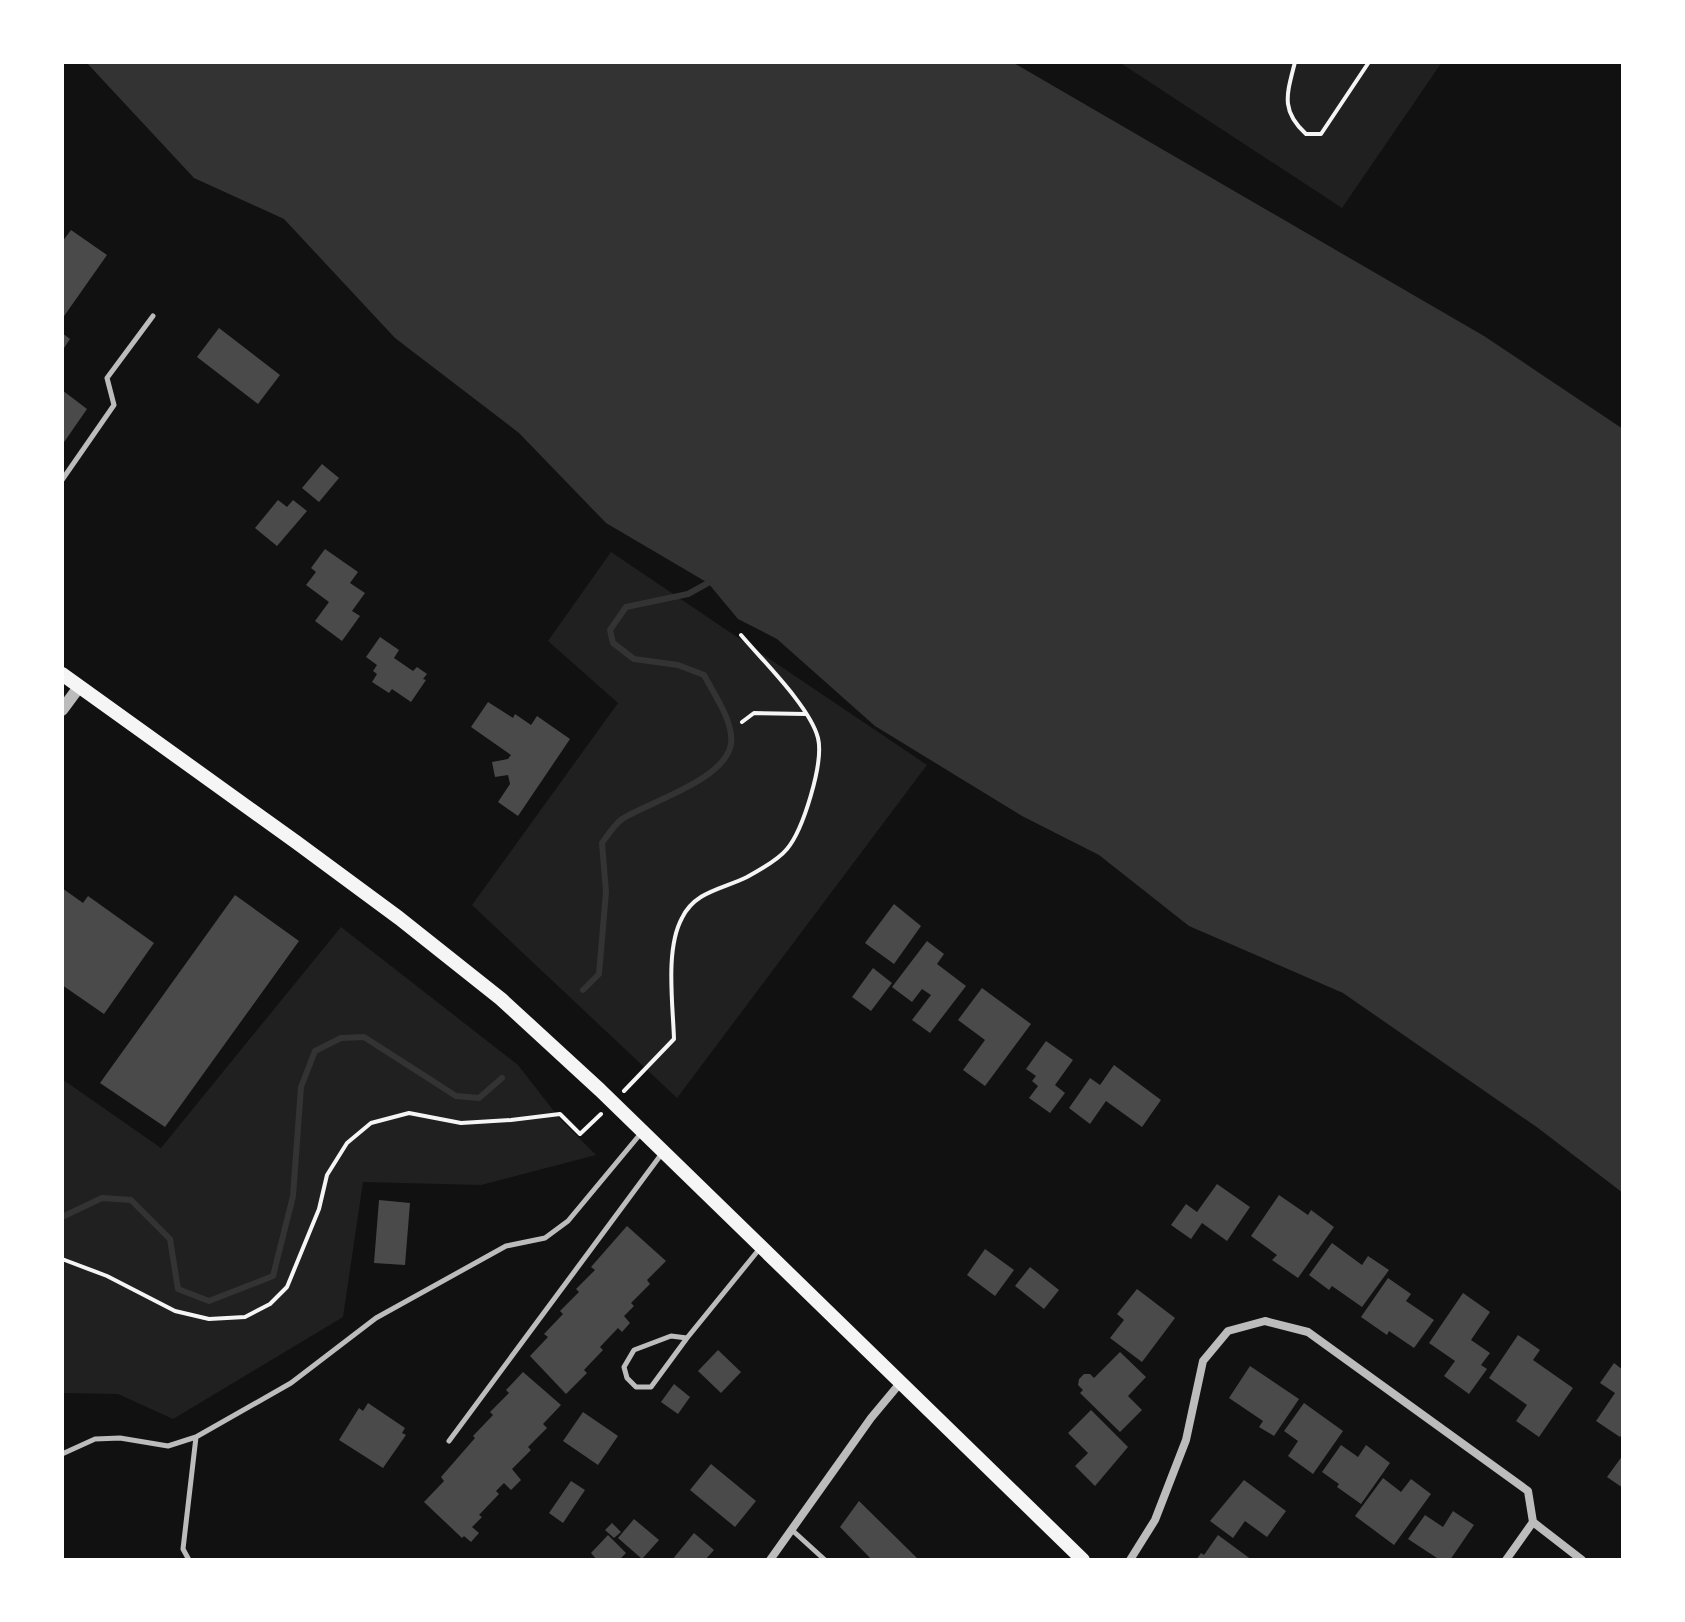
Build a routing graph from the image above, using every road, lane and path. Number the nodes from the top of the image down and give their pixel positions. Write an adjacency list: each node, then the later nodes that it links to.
1 (1295, 62): 2 (path)
2 (1369, 62)
3 (153, 316): 4 (lane)
4 (62, 480)
5 (741, 635): 9 (path)
6 (62, 674): 7 (main road)
7 (79, 687): 8 (street); 11 (main road)
8 (62, 710)
9 (806, 714): 10 (path); 11 (path)
10 (742, 722)
11 (612, 1102): 12 (main road); 15 (path)
12 (643, 1132): 13 (main road); 18 (lane)
13 (663, 1152): 14 (main road); 19 (lane)
14 (761, 1247): 16 (lane); 17 (main road)
15 (62, 1259)
16 (687, 1338): 16 (lane)
17 (901, 1382): 22 (street); 26 (main road)
18 (196, 1437): 20 (lane); 23 (lane)
19 (449, 1441)
20 (62, 1454)
21 (1533, 1522): 27 (street); 28 (street); 29 (street)
22 (792, 1529): 24 (street); 25 (lane)
23 (189, 1560)
24 (770, 1560)
25 (825, 1560)
26 (1083, 1560)
27 (1130, 1560)
28 (1506, 1560)
29 (1582, 1560)

